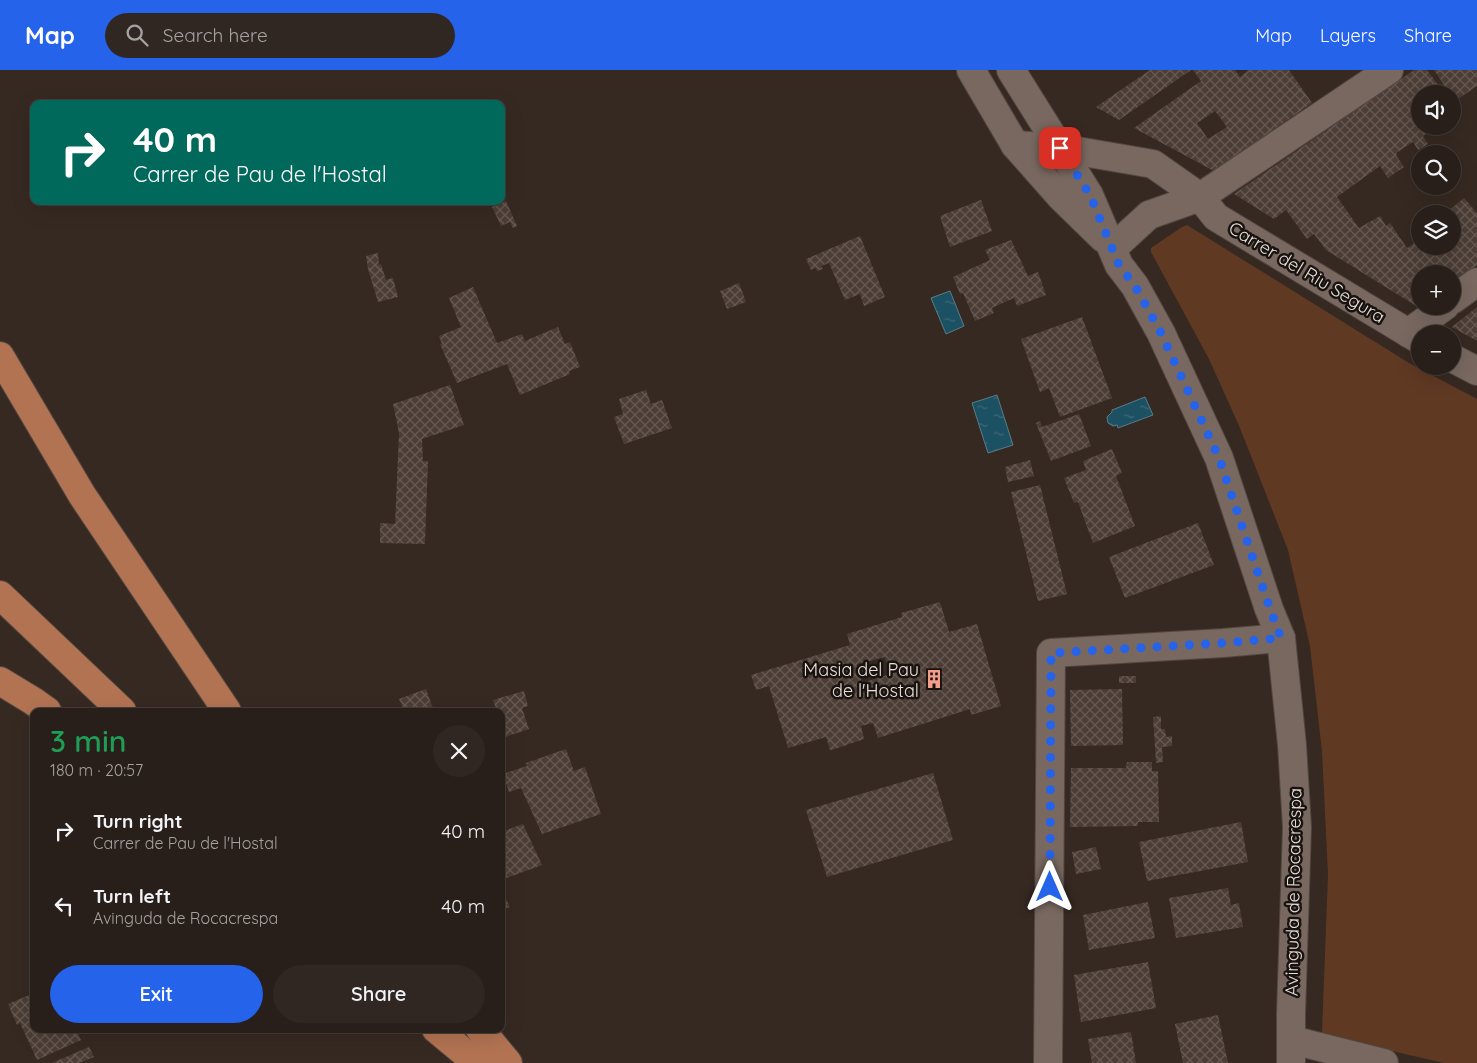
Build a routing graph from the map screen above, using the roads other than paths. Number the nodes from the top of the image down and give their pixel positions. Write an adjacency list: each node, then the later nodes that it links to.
1 (971, 70): 4 (street, Avinguda de Rocacrespa)
2 (1011, 70): 5 (street, Avinguda de Rocacrespa)
3 (1389, 70): 6 (street)
4 (1015, 145): 5 (street, Carrer del Riu Segura); 7 (street, Avinguda de Rocacrespa)
5 (1060, 148): 6 (street, Carrer del Riu Segura); 7 (street, Avinguda de Rocacrespa)
6 (1200, 198): 7 (street); 12 (street, Carrer del Riu Segura)
7 (1113, 248): 17 (street, Avinguda de Rocacrespa)
8 (1477, 282): 9 (street)
9 (1461, 294)
10 (1435, 315): 11 (street)
11 (1425, 325)
12 (1411, 334)
13 (0, 356): 21 (highway)
14 (1461, 363): 15 (street)
15 (1477, 371)
16 (0, 595): 20 (highway)
17 (1281, 638): 25 (street, Avinguda de Rocacrespa); 29 (street)
18 (0, 681): 19 (highway)
19 (43, 708)
20 (119, 708)
21 (225, 708)
22 (441, 1033): 26 (highway)
23 (459, 1033): 27 (highway)
24 (483, 1033): 28 (highway)
25 (1291, 1052): 30 (street)
26 (477, 1063)
27 (490, 1063)
28 (508, 1063)
29 (1048, 1063)
30 (1384, 1063)

